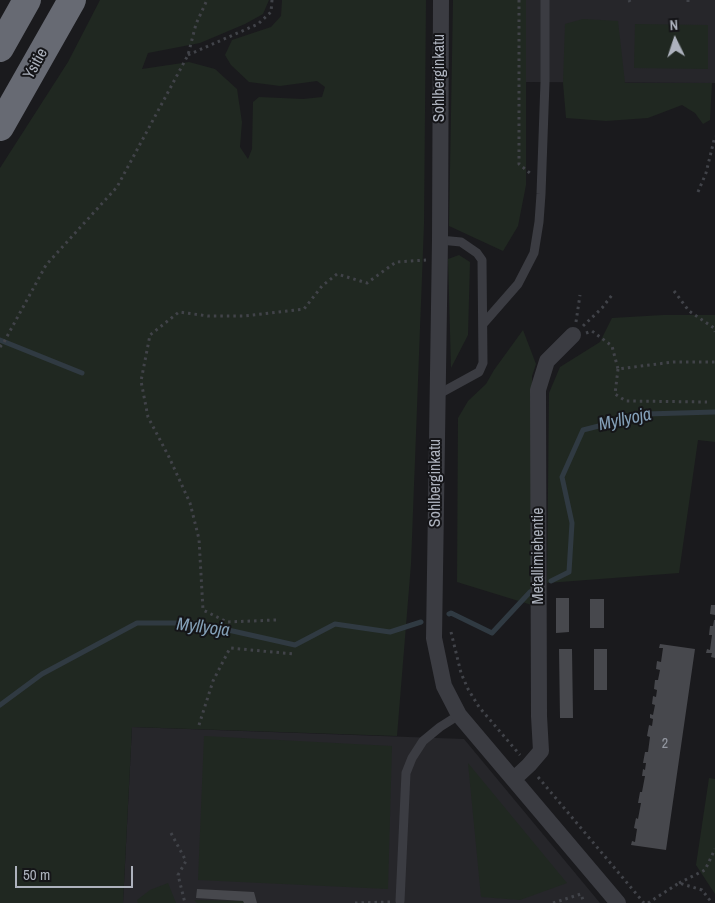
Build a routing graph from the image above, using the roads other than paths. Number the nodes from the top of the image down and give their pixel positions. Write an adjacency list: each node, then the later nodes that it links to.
1 (27, 0): 5 (highway)
2 (72, 0): 6 (highway, Ysitie)
3 (441, 0): 7 (street, Sohlberginkatu)
4 (545, 0): 8 (lane)
5 (0, 48)
6 (0, 127)
7 (440, 240): 8 (lane); 10 (street, Sohlberginkatu)
8 (483, 324): 10 (lane)
9 (573, 335): 12 (street, Metallimiehentie)
10 (437, 395): 11 (street, Sohlberginkatu)
11 (459, 715): 12 (street, Sohlberginkatu); 13 (lane)
12 (514, 779): 14 (street, Sohlberginkatu)
13 (400, 901)
14 (618, 903)

